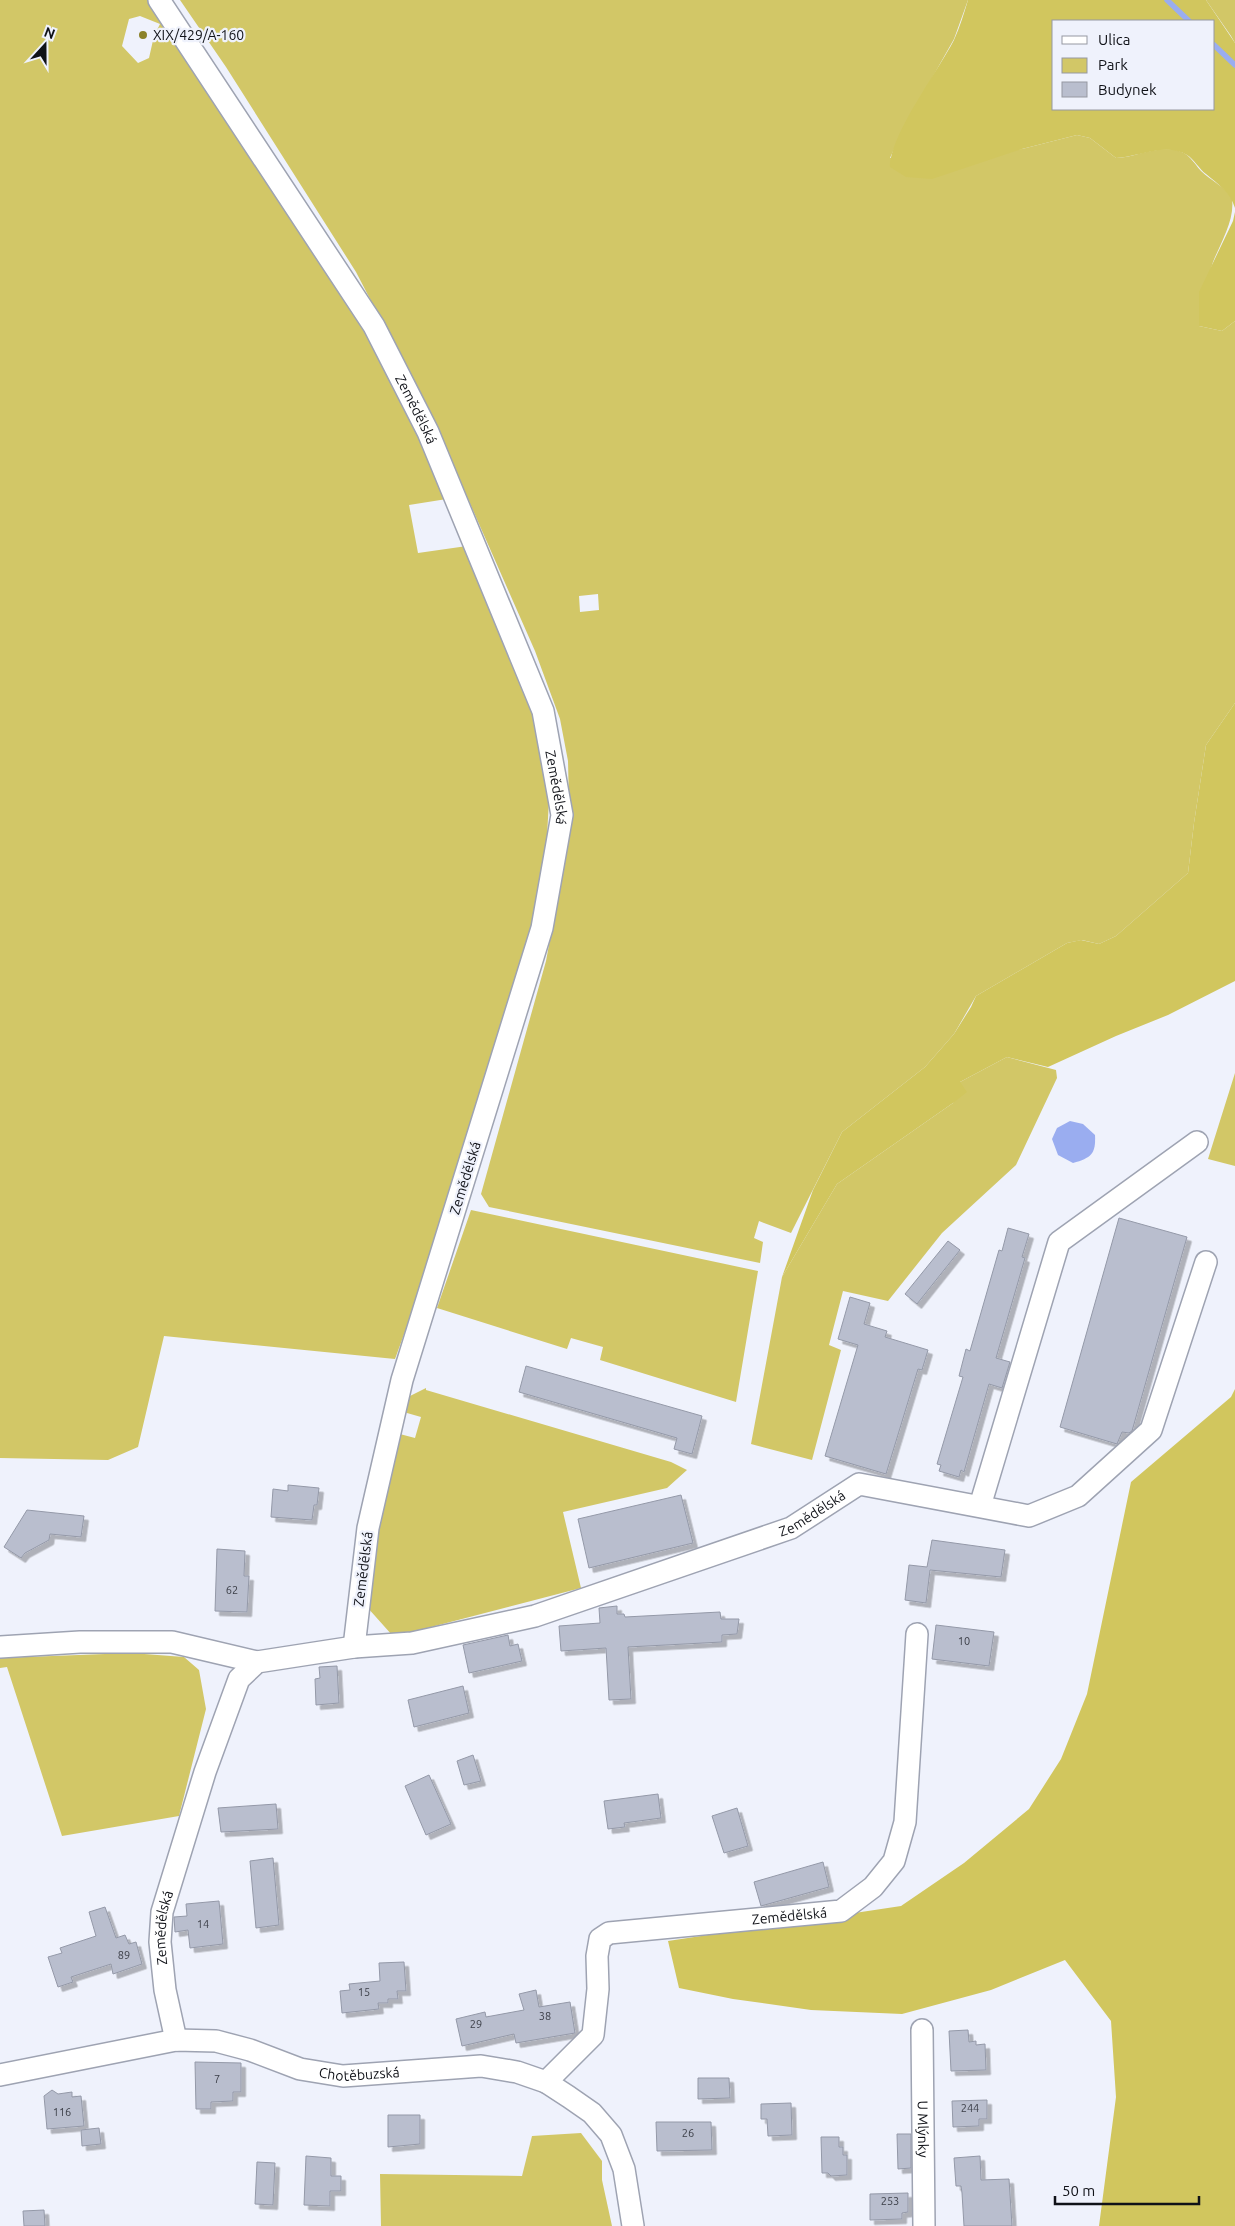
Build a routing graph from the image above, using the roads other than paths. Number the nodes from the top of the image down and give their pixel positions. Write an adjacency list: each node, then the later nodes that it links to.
1 (159, 0): 7 (street, Zemědělská)
2 (1197, 1142): 4 (street)
3 (1206, 1262): 4 (street, Zemědělská)
4 (980, 1506): 7 (street, Zemědělská)
5 (917, 1634): 12 (street, Zemědělská)
6 (0, 1647): 8 (street)
7 (354, 1647): 8 (street, Zemědělská)
8 (256, 1662): 10 (street, Zemědělská)
9 (922, 2030): 14 (street, U Mlýnky)
10 (176, 2040): 11 (street, Chotěbuzská); 12 (street, Chotěbuzská)
11 (0, 2075)
12 (546, 2082): 13 (street, Chotěbuzská)
13 (633, 2226)
14 (924, 2226)

